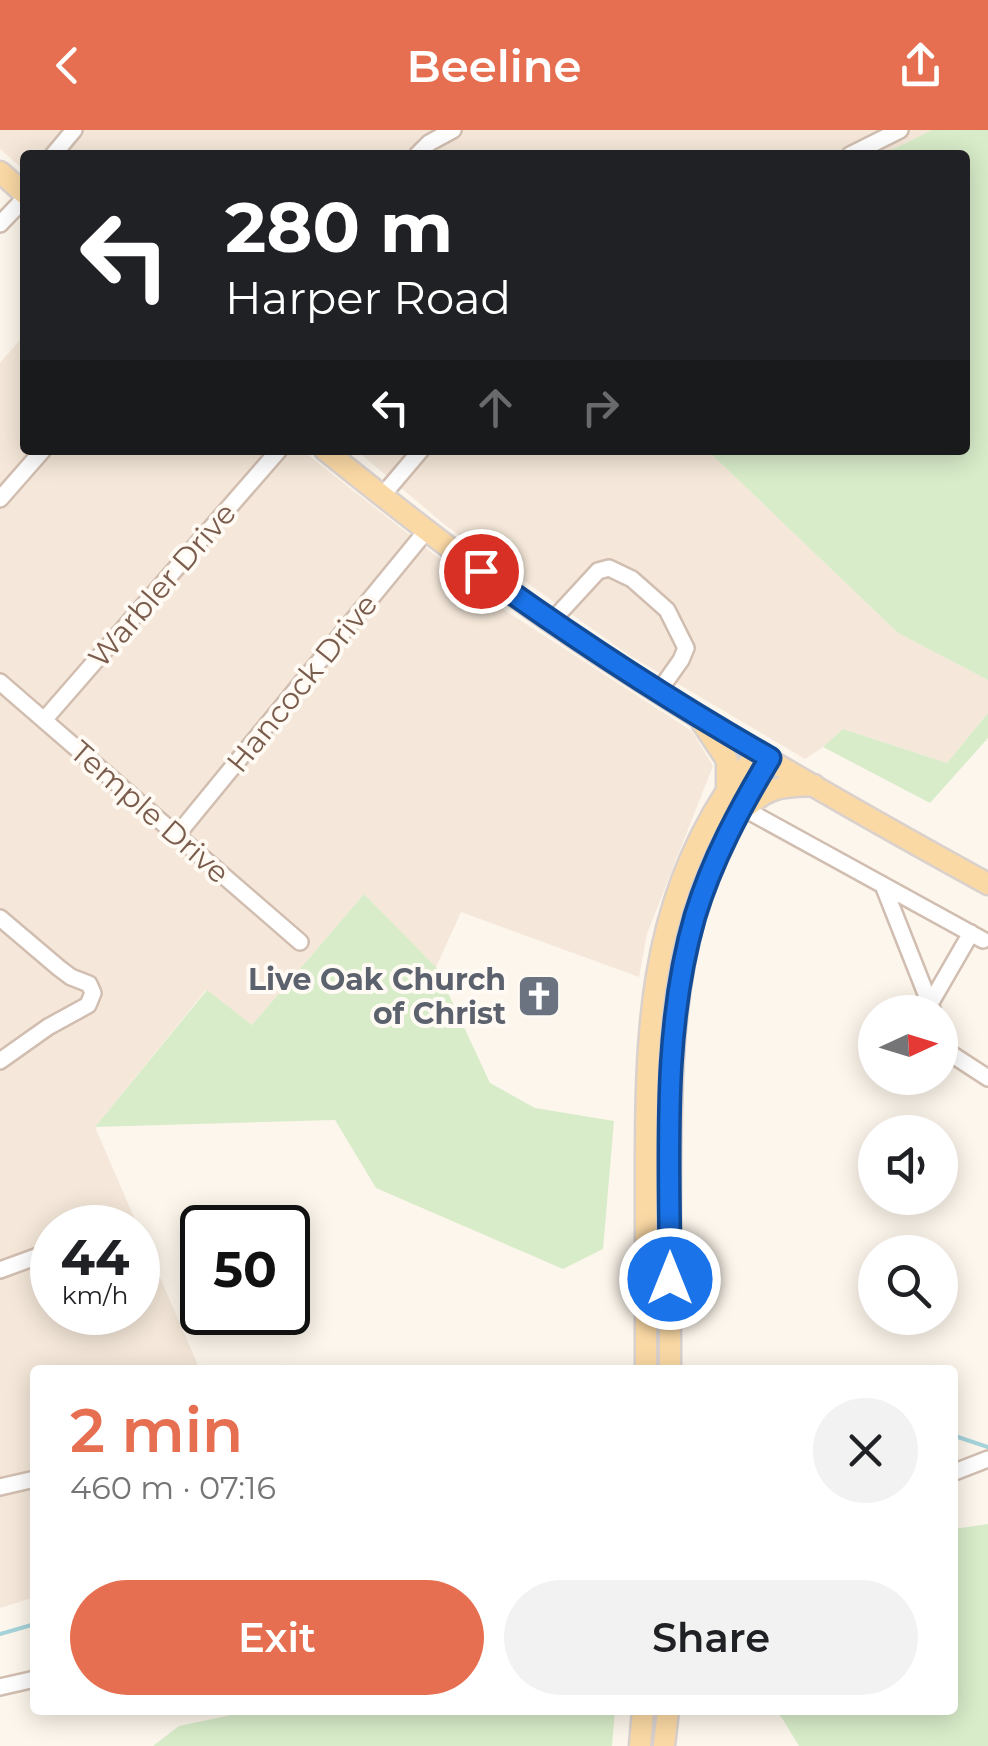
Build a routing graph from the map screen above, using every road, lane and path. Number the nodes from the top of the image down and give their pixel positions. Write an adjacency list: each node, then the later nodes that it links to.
1 (74, 130): 6 (street)
2 (414, 130): 5 (street)
3 (453, 130): 5 (street)
4 (900, 130): 8 (street)
5 (429, 143): 7 (street)
6 (57, 150)
7 (422, 150)
8 (860, 150)
9 (0, 172): 10 (main road)
10 (20, 190)
11 (20, 198): 12 (street)
12 (0, 224)
13 (39, 455): 18 (street)
14 (275, 455): 24 (street, Warbler Drive)
15 (331, 455): 17 (main road)
16 (417, 455): 17 (street)
17 (382, 496): 19 (main road)
18 (0, 499)
19 (426, 531): 20 (main road); 29 (street, Hancock Drive)
20 (551, 622): 22 (main road); 22 (street)
21 (0, 682): 24 (street, Temple Drive)
22 (659, 691): 23 (main road)
23 (696, 714): 25 (main road); 27 (main road)
24 (44, 720): 29 (street, Temple Drive)
25 (764, 755): 26 (main road); 27 (main road); 28 (main road)
26 (815, 785): 28 (main road); 30 (main road)
27 (727, 789): 38 (main road)
28 (741, 811): 31 (street); 39 (main road)
29 (177, 835): 33 (street, Temple Drive)
30 (988, 884)
31 (882, 885): 34 (street); 35 (street)
32 (0, 918): 37 (street)
33 (300, 942)
34 (927, 995)
35 (940, 995)
36 (958, 1058): 40 (street)
37 (0, 1061)
38 (646, 1068): 39 (street); 43 (main road)
39 (671, 1068): 44 (main road)
40 (988, 1078)
41 (30, 1259): 42 (street)
42 (0, 1270)
43 (646, 1362)
44 (670, 1362)
45 (988, 1459): 46 (street)
46 (958, 1471)
47 (30, 1479): 48 (street)
48 (0, 1487)
49 (30, 1679): 50 (street)
50 (0, 1687)
51 (643, 1715): 53 (main road)
52 (667, 1715): 54 (main road)
53 (640, 1746)
54 (664, 1746)

